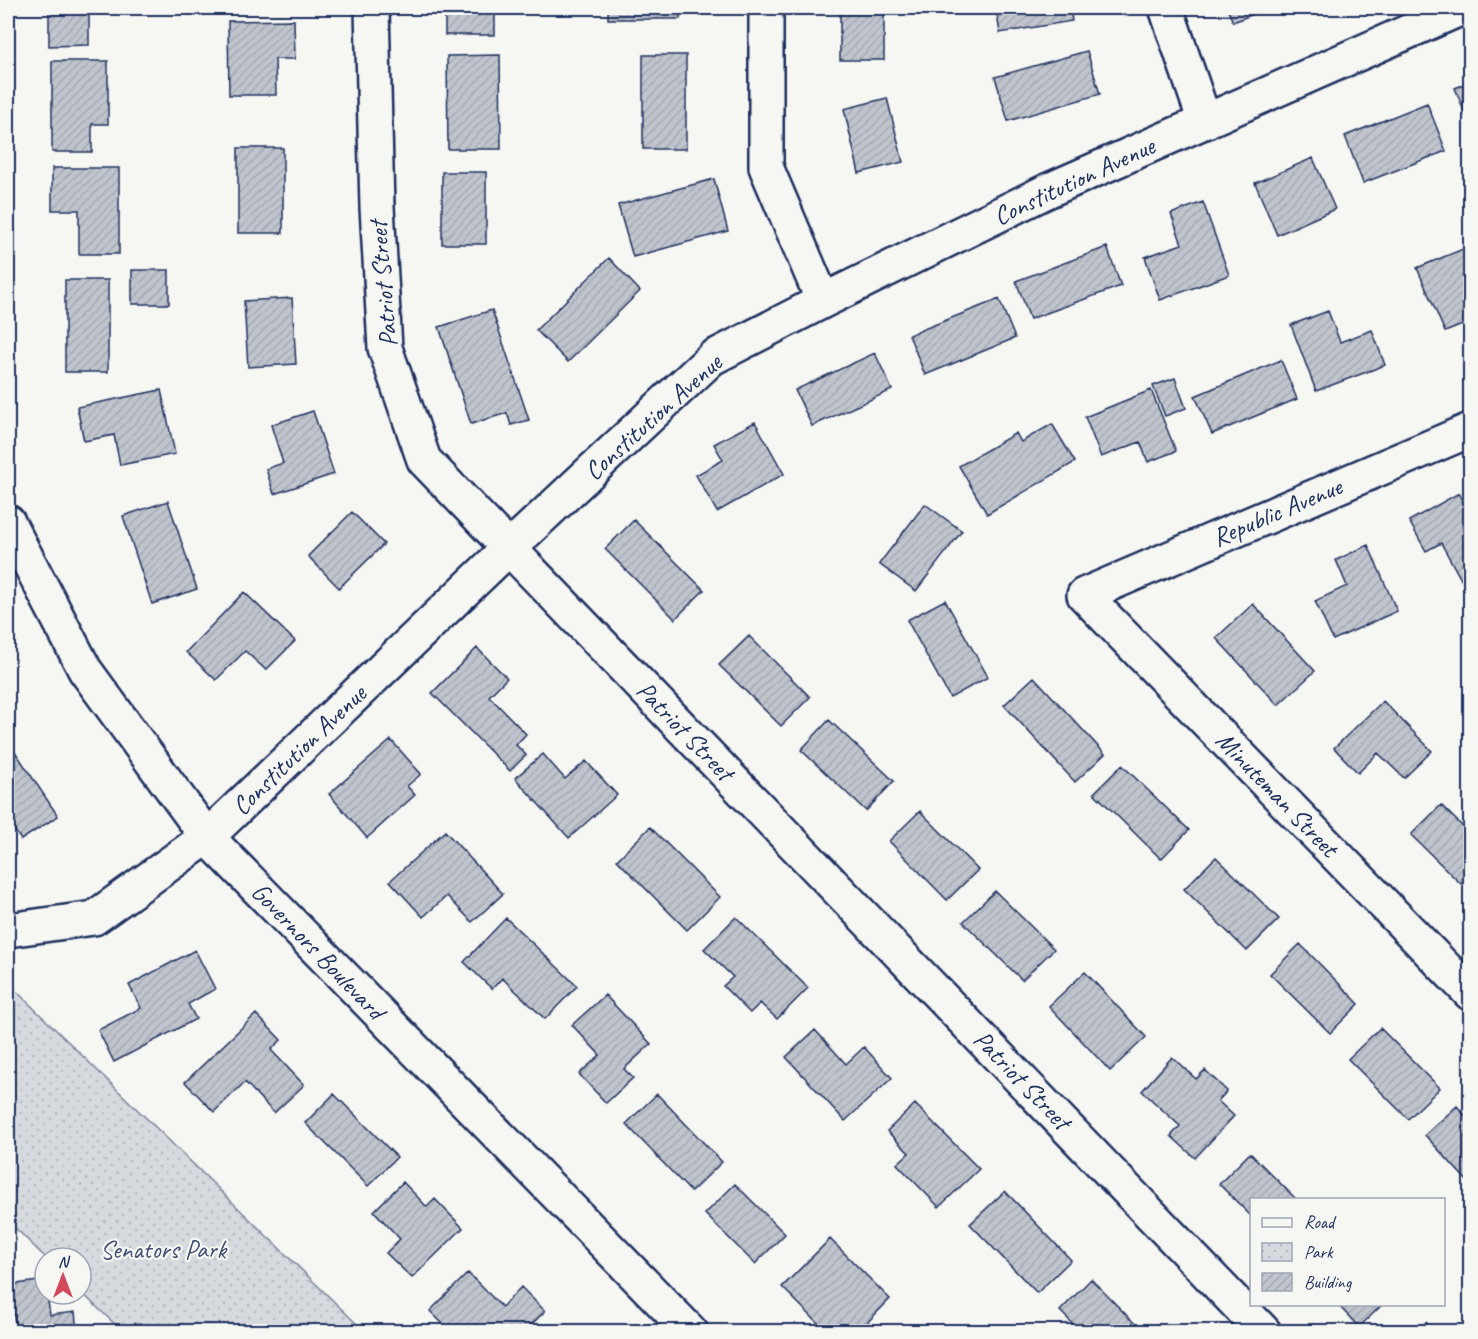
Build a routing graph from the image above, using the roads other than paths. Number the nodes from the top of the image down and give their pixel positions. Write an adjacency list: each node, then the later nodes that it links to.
1 (372, 8): 9 (street, Patriot Street)
2 (766, 8): 6 (street)
3 (1166, 8): 5 (street)
4 (1462, 8): 5 (street, Constitution Avenue)
5 (1205, 122): 6 (street, Constitution Avenue)
6 (823, 301): 9 (street, Constitution Avenue)
7 (1470, 430): 10 (street, Republic Avenue)
8 (8, 522): 11 (street, Governors Boulevard)
9 (509, 548): 11 (street, Constitution Avenue); 15 (street, Patriot Street)
10 (1084, 595): 13 (street, Minuteman Street)
11 (207, 837): 12 (street, Constitution Avenue); 14 (street, Governors Boulevard)
12 (8, 930)
13 (1470, 993)
14 (691, 1332)
15 (1264, 1332)

